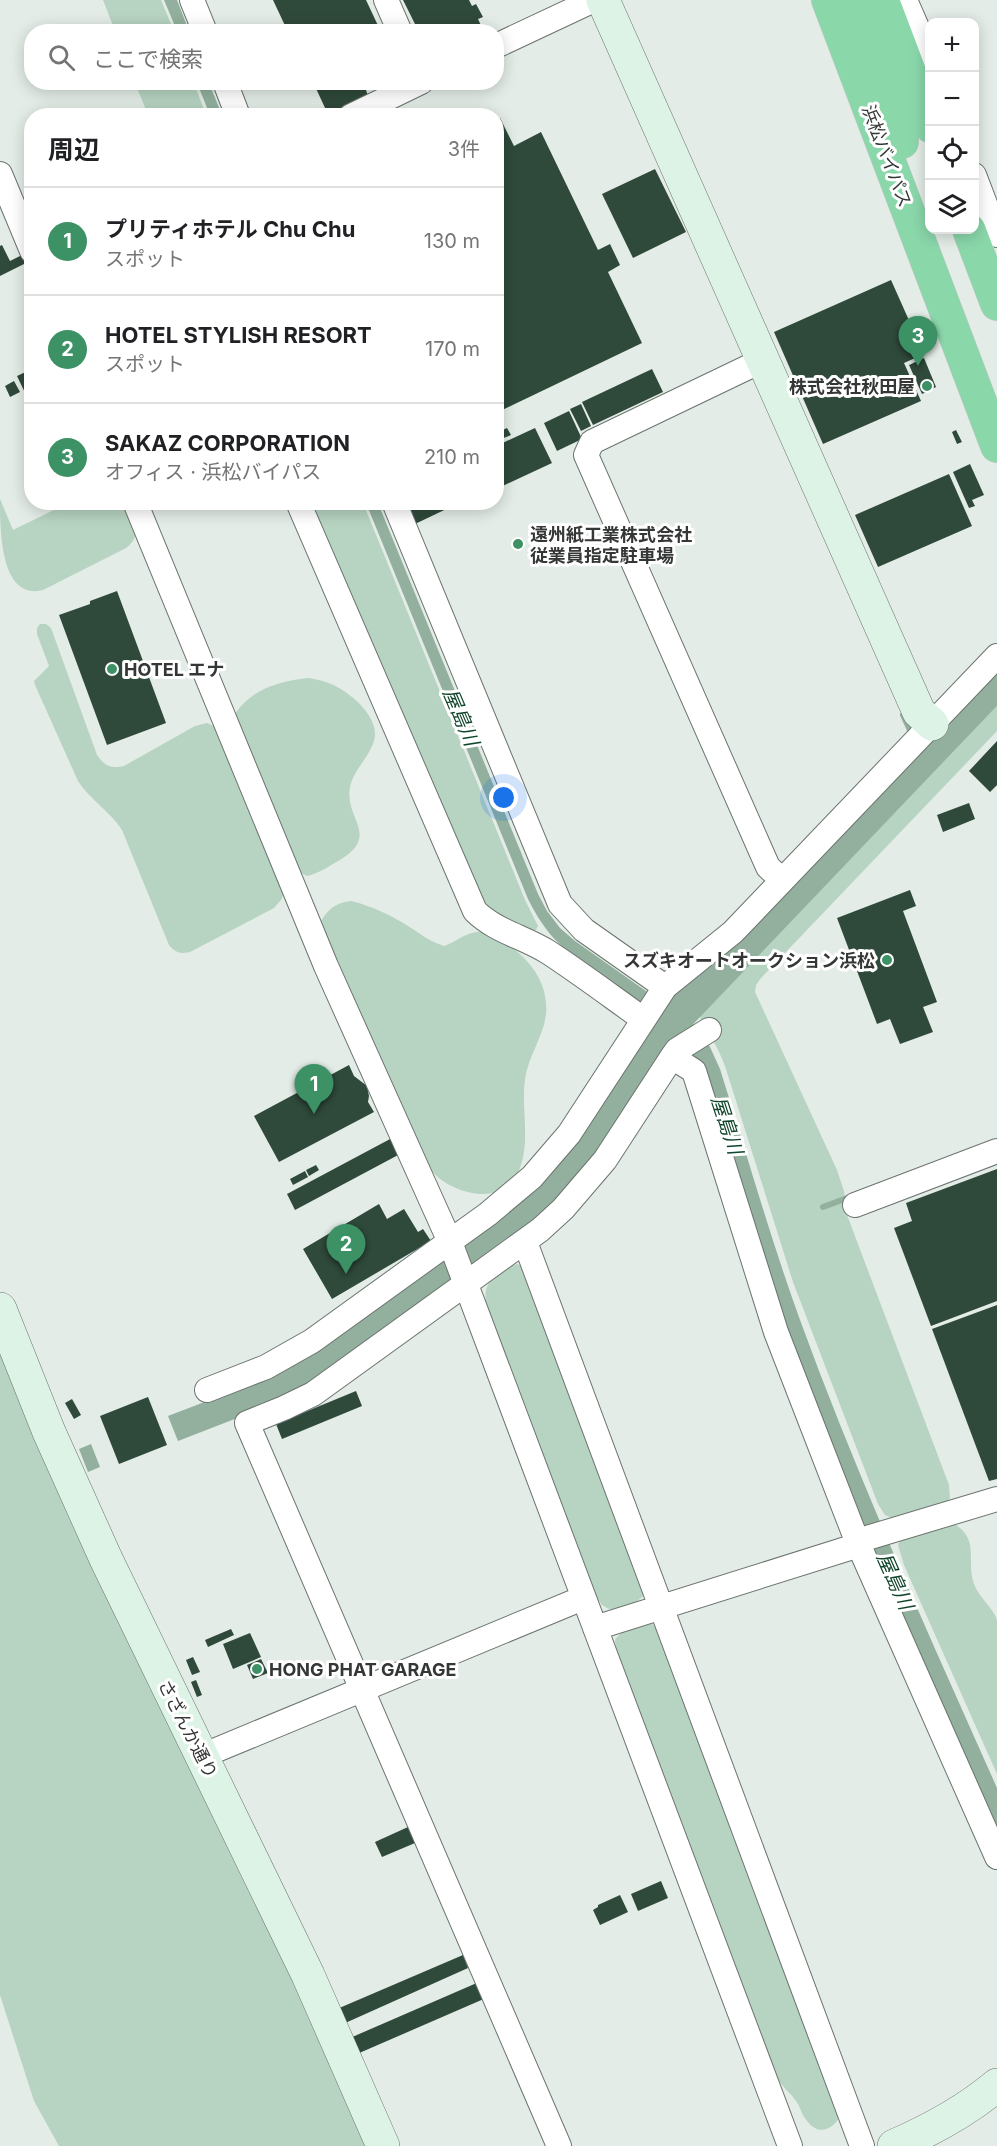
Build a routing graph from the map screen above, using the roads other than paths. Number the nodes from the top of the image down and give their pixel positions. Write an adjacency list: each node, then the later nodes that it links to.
1 (192, 0): 7 (street)
2 (386, 0): 8 (street)
3 (594, 0): 9 (street)
4 (603, 0): 24 (street)
5 (828, 0): 22 (highway, 浜松バイパス)
6 (888, 3): 10 (street); 15 (highway); 22 (highway)
7 (202, 24)
8 (396, 24)
9 (504, 42)
10 (925, 51)
11 (228, 90): 13 (street)
12 (405, 90): 14 (street)
13 (235, 108)
14 (367, 108)
15 (925, 111)
16 (0, 174): 18 (street)
17 (977, 180): 20 (street)
18 (5, 202): 21 (street)
19 (971, 234): 23 (highway)
20 (997, 235)
21 (24, 236)
22 (925, 255): 25 (highway, 浜松バイパス)
23 (997, 304)
24 (763, 360): 30 (street); 31 (street)
25 (997, 446)
26 (138, 510): 38 (street)
27 (301, 510): 32 (street)
28 (397, 510): 32 (street)
29 (997, 656): 30 (street)
30 (932, 724): 31 (street)
31 (783, 880): 32 (street)
32 (654, 1003): 38 (street)
33 (707, 1031): 34 (street)
34 (676, 1053): 37 (street); 43 (street)
35 (997, 1152): 36 (street)
36 (855, 1205)
37 (525, 1242): 39 (street); 45 (street)
38 (451, 1246): 39 (street); 41 (street)
39 (465, 1282): 44 (street); 47 (street)
40 (0, 1309): 48 (street, さざんか通り)
41 (207, 1390)
42 (997, 1499): 43 (street)
43 (859, 1542): 45 (street); 49 (street)
44 (583, 1598): 46 (street); 47 (street)
45 (662, 1607): 46 (street); 54 (street)
46 (595, 1628): 53 (street)
47 (362, 1689): 48 (street); 52 (street)
48 (202, 1756): 51 (street, さざんか通り)
49 (997, 1857)
50 (997, 2085): 55 (street)
51 (383, 2146)
52 (559, 2146)
53 (790, 2146)
54 (862, 2146)
55 (894, 2146)

